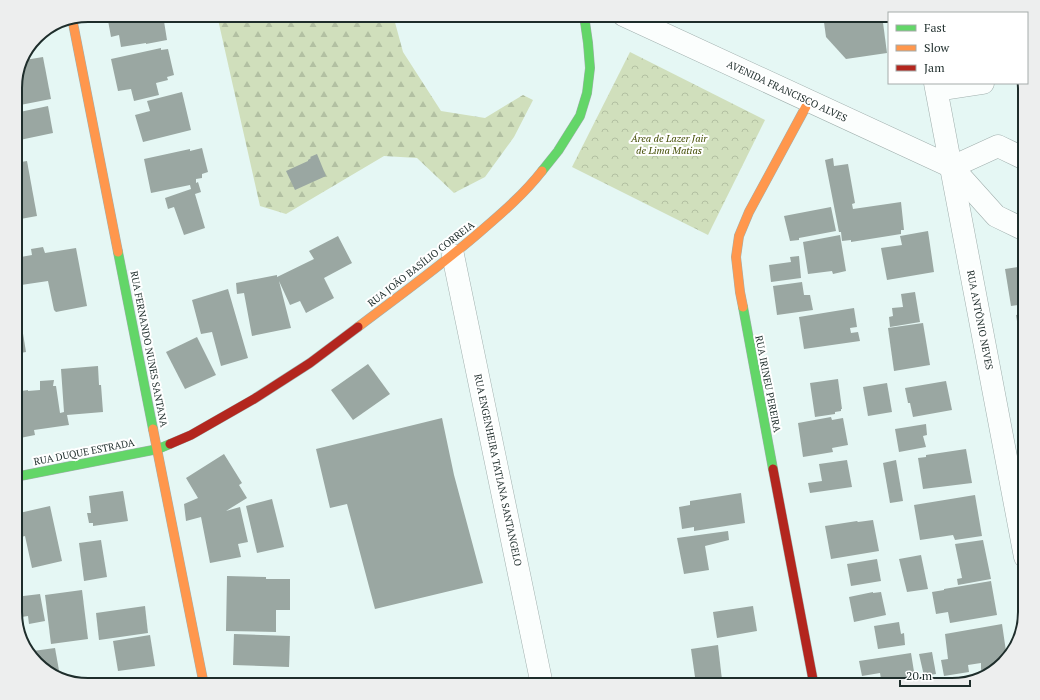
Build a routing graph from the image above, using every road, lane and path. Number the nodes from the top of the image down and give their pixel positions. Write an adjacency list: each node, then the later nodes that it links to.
1 (585, 22): 10 (street, RUA JOÃO BASÍLIO CORREIA)
2 (638, 22): 6 (street, AVENIDA FRANCISCO ALVES)
3 (73, 24): 11 (street, RUA FERNANDO NUNES SANTANA)
4 (967, 84): 5 (street)
5 (936, 86): 8 (street, RUA ANTÔNIO NEVES)
6 (809, 101): 8 (street, AVENIDA FRANCISCO ALVES); 16 (street, RUA IRINEU PEREIRA)
7 (1018, 156): 8 (street)
8 (952, 167): 9 (street, AVENIDA FRANCISCO ALVES); 13 (street, RUA ANTÔNIO NEVES)
9 (1018, 227)
10 (453, 255): 11 (street, RUA JOÃO BASÍLIO CORREIA); 15 (street, RUA ENGENHEIRA TATIANA SANTANGELO)
11 (158, 449): 12 (street, RUA DUQUE ESTRADA); 14 (street, RUA FERNANDO NUNES SANTANA)
12 (22, 476)
13 (1018, 520)
14 (203, 678)
15 (541, 678)
16 (813, 678)

